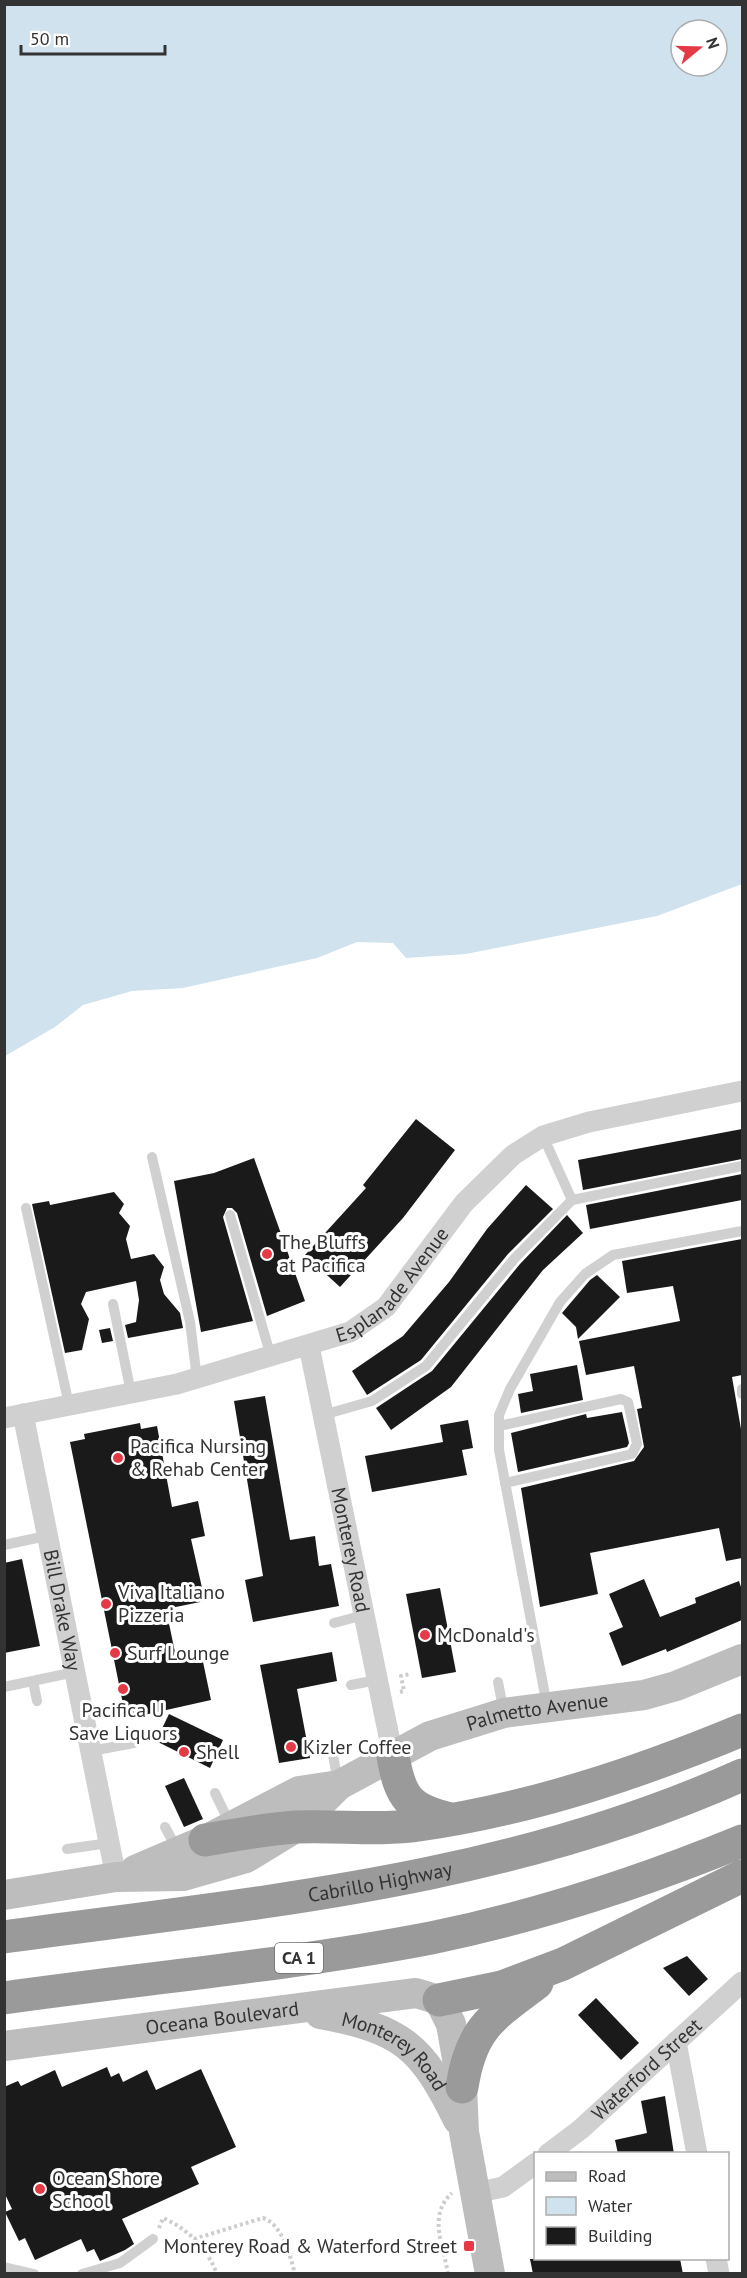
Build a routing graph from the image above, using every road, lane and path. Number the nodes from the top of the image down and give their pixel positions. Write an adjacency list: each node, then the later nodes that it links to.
1 (742, 1091): 2 (street, Esplanade Avenue)
2 (543, 1136): 5 (lane); 10 (street, Esplanade Avenue)
3 (152, 1157): 12 (lane)
4 (742, 1166): 5 (lane)
5 (572, 1200): 17 (lane)
6 (26, 1208): 16 (lane)
7 (230, 1215): 11 (lane)
8 (742, 1231): 19 (lane)
9 (113, 1304): 14 (lane)
10 (309, 1346): 11 (street, Esplanade Avenue); 17 (street, Monterey Road)
11 (271, 1357): 12 (street, Esplanade Avenue)
12 (196, 1379): 14 (street, Esplanade Avenue)
13 (742, 1389): 15 (lane)
14 (132, 1393): 16 (street, Esplanade Avenue)
15 (742, 1394)
16 (69, 1405): 18 (street, Esplanade Avenue)
17 (323, 1415): 23 (street, Monterey Road)
18 (14, 1416): 21 (street, Bill Drake Way)
19 (499, 1426): 20 (lane); 20 (lane)
20 (505, 1483): 33 (lane)
21 (46, 1536): 22 (lane); 26 (street, Bill Drake Way)
22 (4, 1545)
23 (364, 1615): 24 (lane); 27 (street, Monterey Road)
24 (334, 1623)
25 (742, 1659): 33 (street, Palmetto Avenue)
26 (75, 1672): 28 (lane); 38 (street, Bill Drake Way)
27 (377, 1680): 30 (lane); 39 (street, Monterey Road)
28 (33, 1681): 31 (lane); 32 (lane)
29 (498, 1682): 34 (lane)
30 (351, 1685)
31 (4, 1687)
32 (37, 1701)
33 (547, 1707): 34 (street, Palmetto Avenue)
34 (504, 1713): 39 (street, Palmetto Avenue)
35 (742, 1730): 43 (highway)
36 (134, 1743): 38 (lane)
37 (332, 1750): 41 (lane)
38 (91, 1751): 47 (street, Bill Drake Way)
39 (393, 1756): 41 (street, Palmetto Avenue); 43 (highway)
40 (742, 1775): 52 (highway, Cabrillo Highway)
41 (339, 1785): 44 (street, Palmetto Avenue); 45 (street, Palmetto Avenue)
42 (214, 1793): 45 (lane)
43 (450, 1819): 44 (highway)
44 (297, 1827): 45 (highway); 50 (street, Palmetto Avenue)
45 (195, 1836): 50 (street, Palmetto Avenue)
46 (742, 1841): 55 (highway, CA 1)
47 (110, 1843): 48 (lane); 50 (street, Bill Drake Way)
48 (68, 1850)
49 (742, 1876): 53 (highway)
50 (116, 1877): 51 (street, Palmetto Avenue)
51 (4, 1895)
52 (4, 1937)
53 (562, 1964): 56 (highway); 60 (highway)
54 (742, 1982): 58 (street, Waterford Street)
55 (4, 1998)
56 (439, 2000): 57 (street, Oceana Boulevard); 60 (street, Monterey Road)
57 (293, 2010): 59 (street, Oceana Boulevard); 61 (street, Monterey Road)
58 (676, 2042): 62 (street, Waterford Street); 63 (street)
59 (4, 2046)
60 (462, 2087): 61 (street, Monterey Road)
61 (464, 2132): 65 (street, Monterey Road)
62 (551, 2152)
63 (697, 2152)
64 (534, 2164): 65 (street)
65 (473, 2185): 74 (path); 75 (street, Monterey Road)
66 (163, 2218): 68 (path)
67 (153, 2239): 71 (lane)
68 (194, 2239): 72 (path); 73 (path)
69 (4, 2267): 70 (lane)
70 (34, 2274)
71 (82, 2274)
72 (217, 2274)
73 (295, 2274)
74 (448, 2274)
75 (490, 2274)

